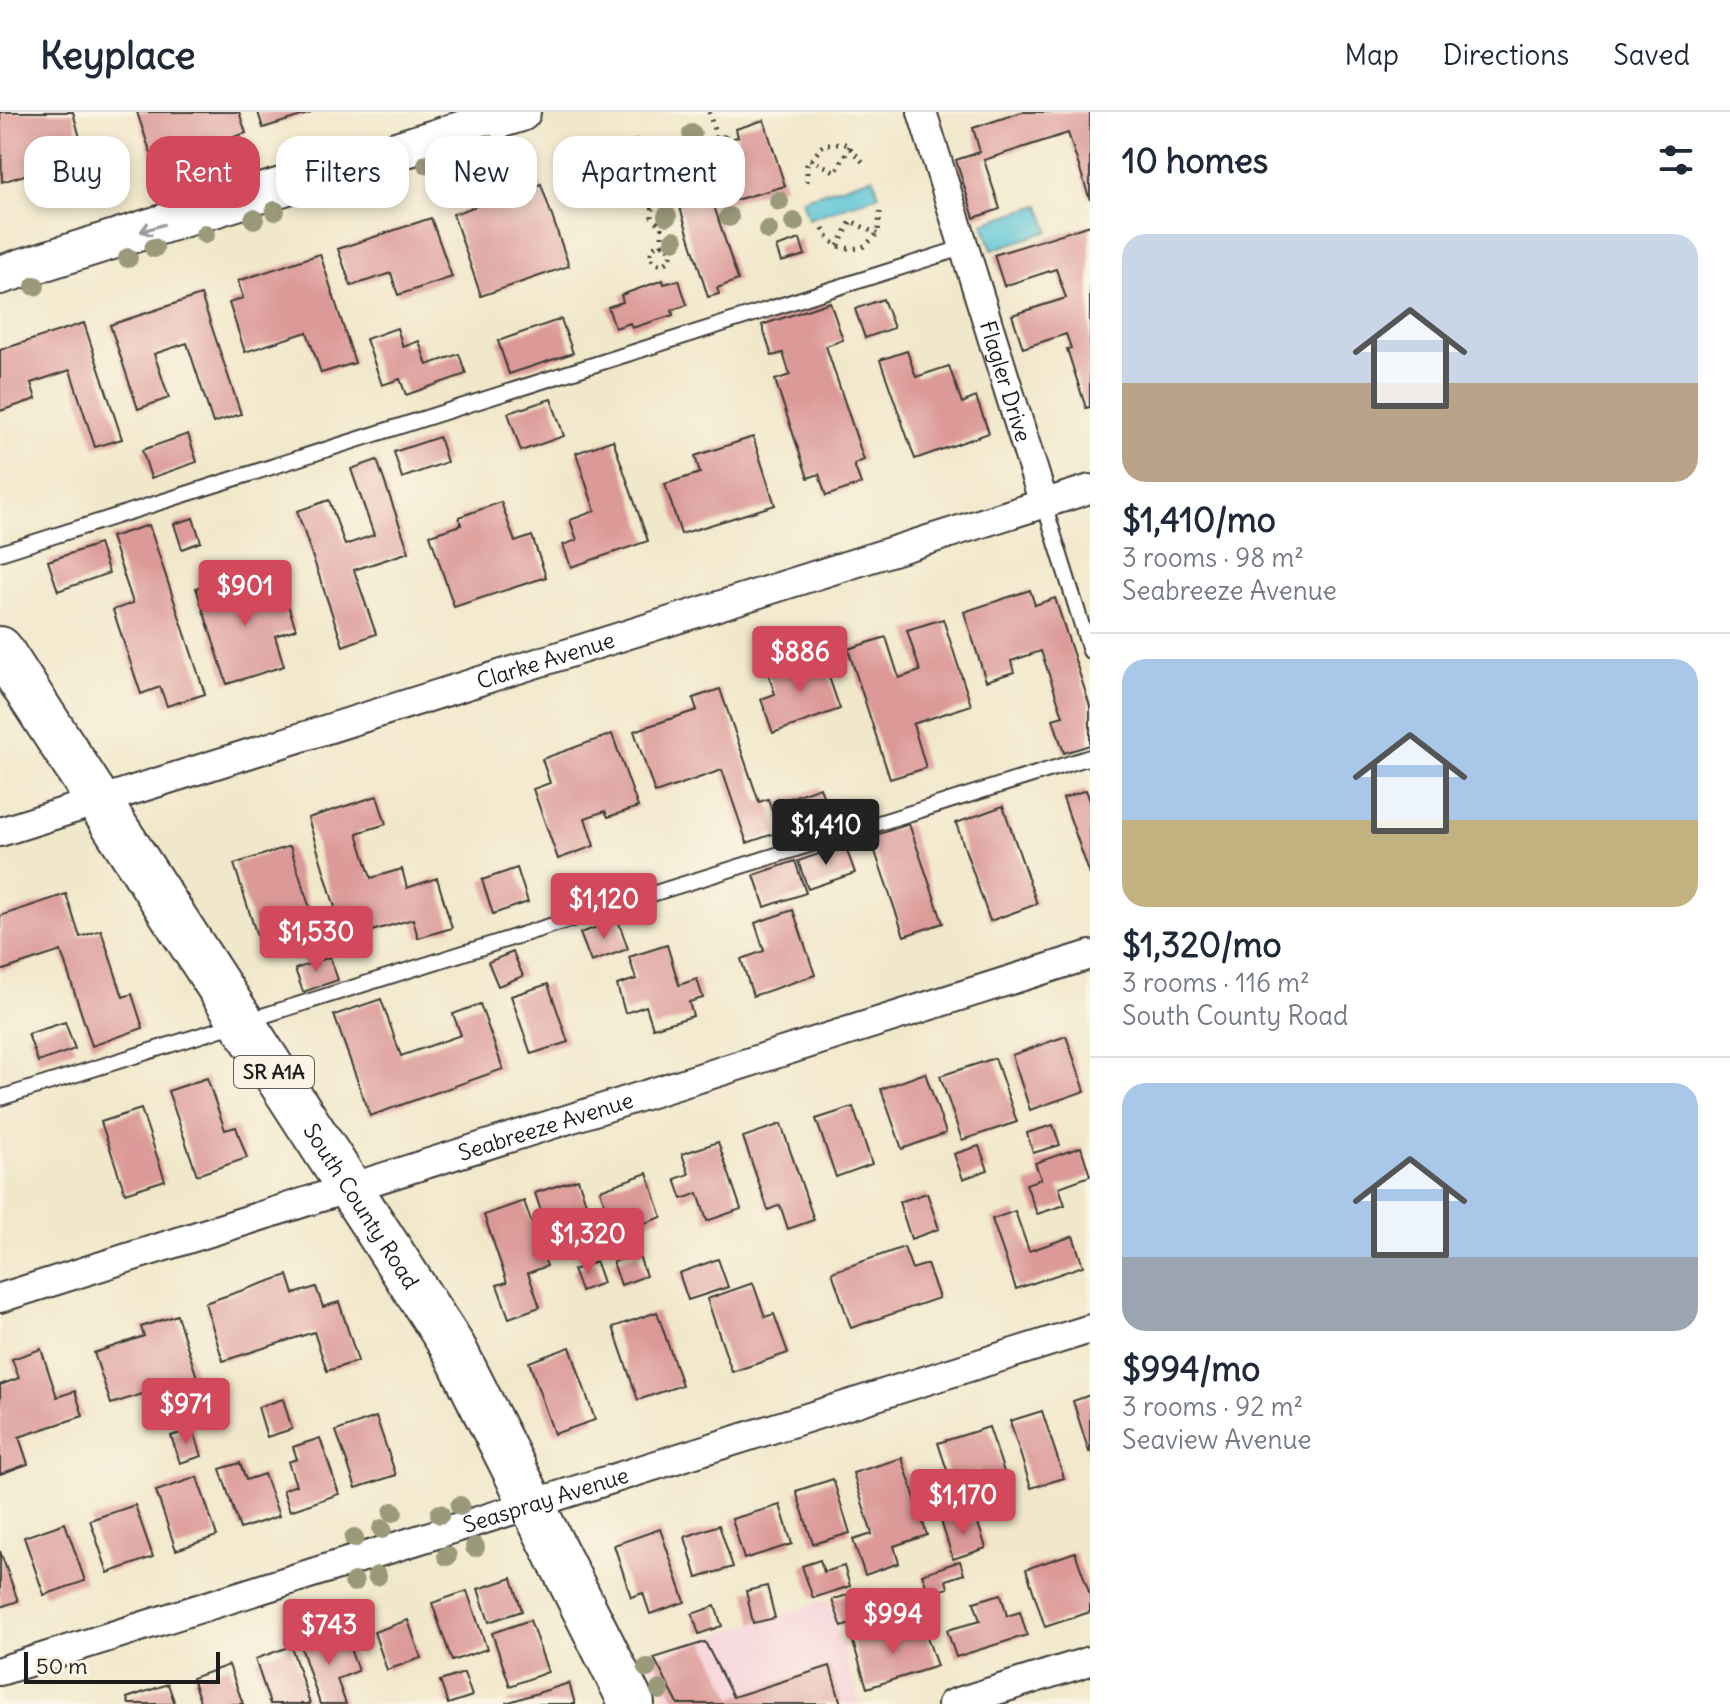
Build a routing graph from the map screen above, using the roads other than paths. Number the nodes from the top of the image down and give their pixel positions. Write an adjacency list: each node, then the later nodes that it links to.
1 (521, 112): 4 (street, one-way to 4)
2 (922, 112): 3 (street, Flagler Drive)
3 (965, 247): 6 (street, Flagler Drive); 7 (lane)
4 (0, 275)
5 (1090, 489): 6 (street, Clarke Avenue)
6 (1044, 504): 9 (lane, Flagler Drive); 11 (street, Clarke Avenue)
7 (0, 553)
8 (0, 649): 11 (main road, South County Road / SR A1A)
9 (1090, 651)
10 (1090, 757): 14 (lane)
11 (99, 801): 12 (street, Clarke Avenue); 14 (main road, South County Road / SR A1A)
12 (0, 832)
13 (1090, 955): 16 (street, Seabreeze Avenue)
14 (242, 1023): 15 (lane); 16 (main road, South County Road / SR A1A)
15 (0, 1098)
16 (349, 1189): 17 (street, Seabreeze Avenue); 19 (main road, South County Road / SR A1A)
17 (0, 1298)
18 (1090, 1329): 19 (street, Seaspray Avenue)
19 (532, 1504): 21 (street, Seaspray Avenue); 22 (main road, South County Road / SR A1A)
20 (1090, 1661): 23 (street)
21 (0, 1671)
22 (632, 1704)
23 (952, 1704)

